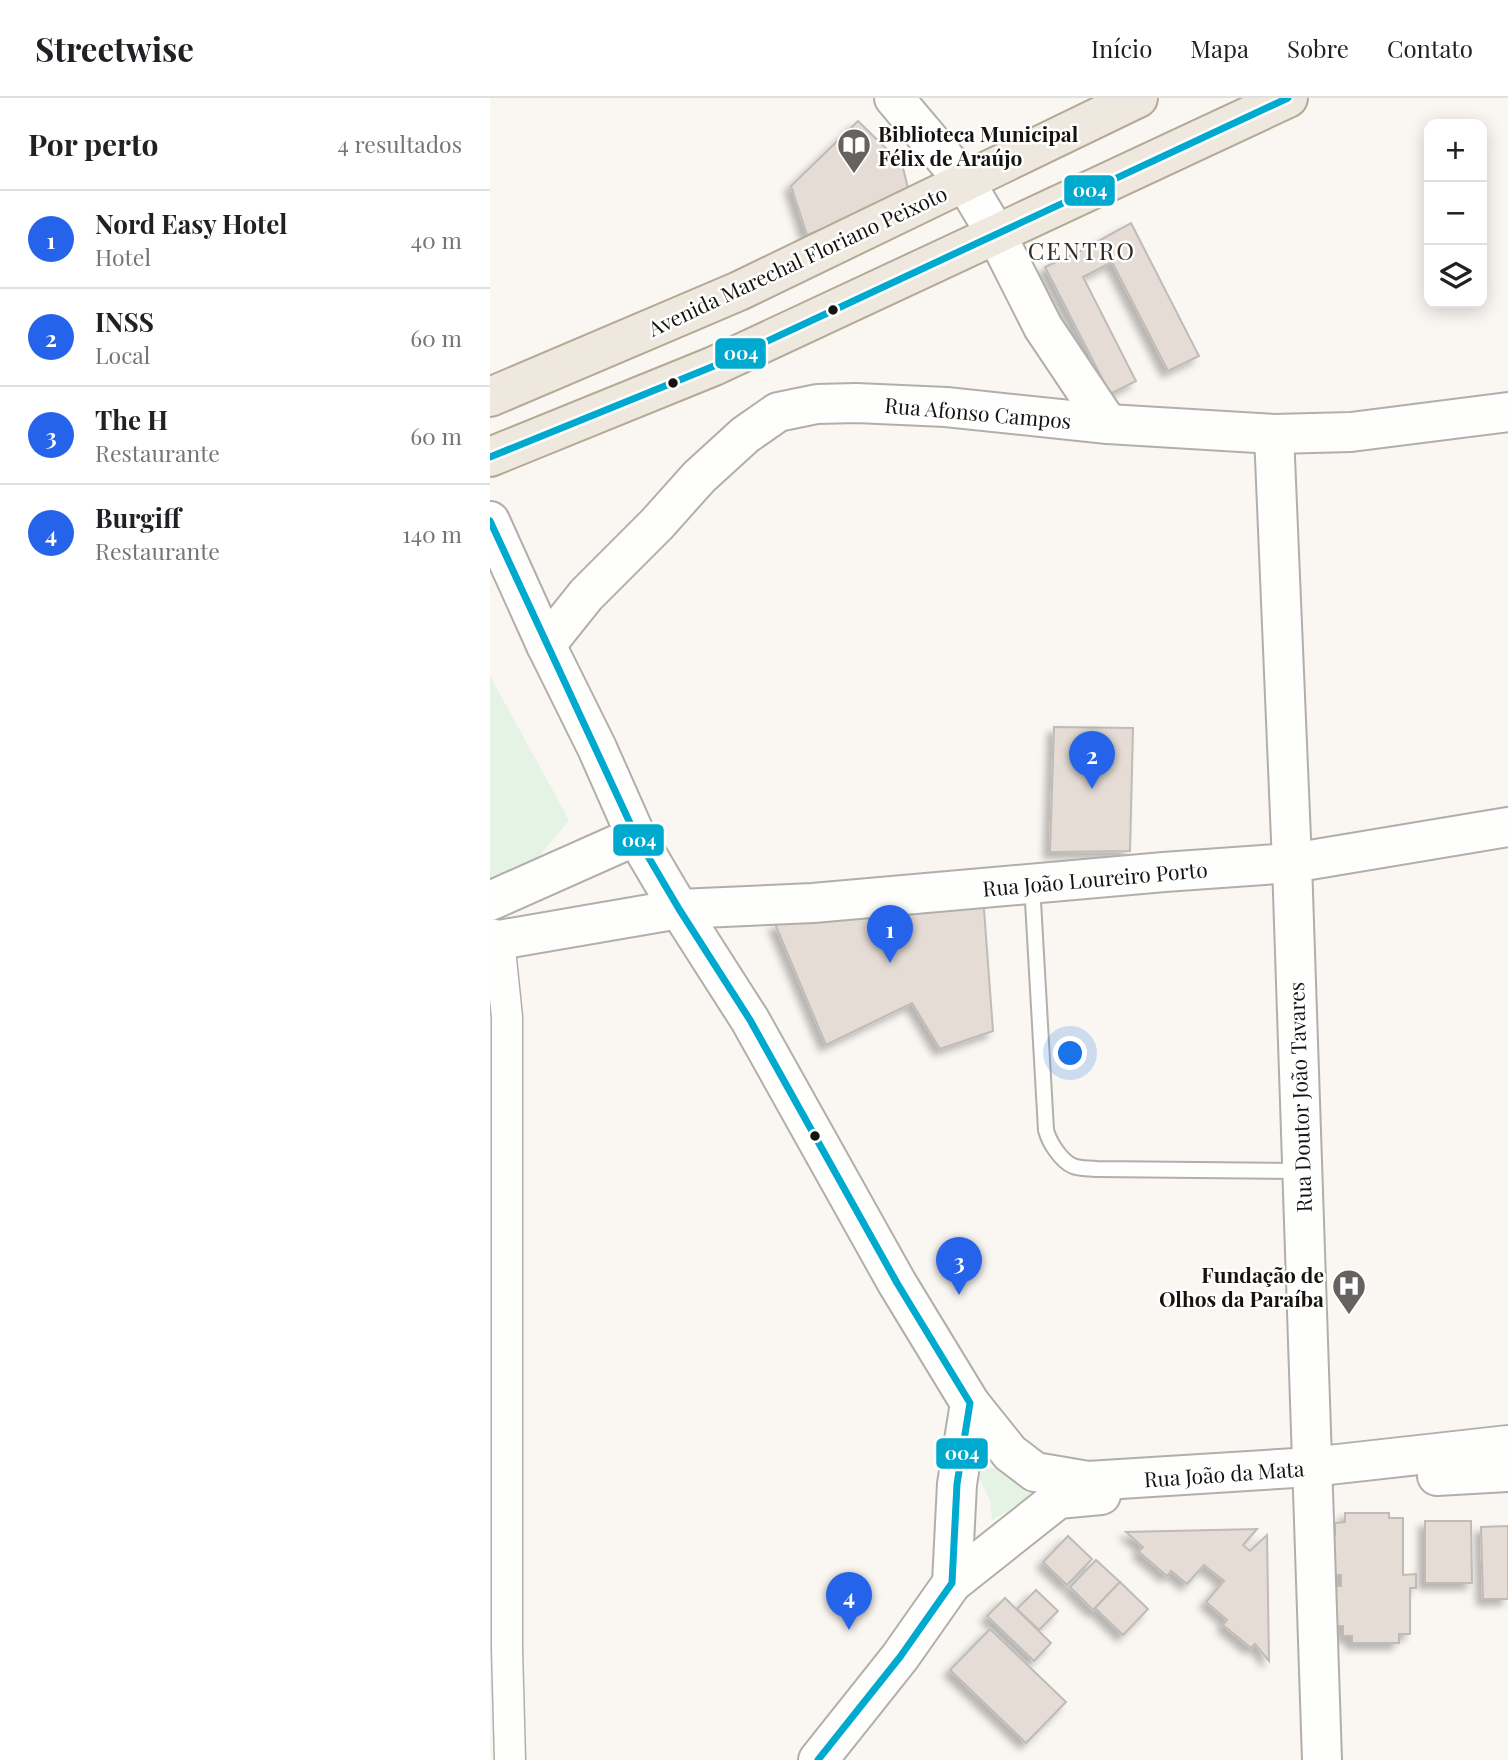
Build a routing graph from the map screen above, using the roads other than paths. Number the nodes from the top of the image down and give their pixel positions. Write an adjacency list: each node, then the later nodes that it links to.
1 (894, 98): 4 (main road)
2 (1138, 98): 4 (main road, Avenida Marechal Floriano Peixoto)
3 (1288, 98): 5 (main road)
4 (965, 182): 5 (main road); 6 (main road, Avenida Marechal Floriano Peixoto)
5 (996, 234): 8 (main road); 10 (main road)
6 (490, 397)
7 (1508, 412): 9 (main road, Rua Afonso Campos)
8 (1108, 424): 9 (main road, Rua Afonso Campos); 12 (main road, Rua Afonso Campos)
9 (1274, 434): 15 (main road, Rua Doutor João Tavares)
10 (490, 457)
11 (490, 521): 12 (main road, Rua João da Mata)
12 (546, 645): 14 (main road, Rua João da Mata)
13 (1508, 827): 15 (main road, Rua João Loureiro Porto)
14 (636, 836): 17 (main road); 18 (main road, Rua João da Mata)
15 (1292, 863): 16 (main road, Rua João Loureiro Porto); 20 (main road, Rua Doutor João Tavares)
16 (1031, 883): 18 (main road, Rua João Loureiro Porto); 20 (lane)
17 (490, 901)
18 (679, 909): 19 (main road, Rua João Loureiro Porto); 21 (main road, Rua João da Mata)
19 (494, 939): 26 (street)
20 (1301, 1171): 24 (main road, Rua Doutor João Tavares)
21 (970, 1403): 24 (main road, Rua João da Mata); 25 (main road)
22 (1508, 1445): 24 (main road, Rua João da Mata)
23 (1508, 1472): 24 (main road, Rua João da Mata)
24 (1311, 1477): 25 (main road, Rua João da Mata); 28 (main road, Rua Doutor João Tavares)
25 (952, 1583): 27 (main road)
26 (510, 1760)
27 (818, 1760)
28 (1322, 1760)

